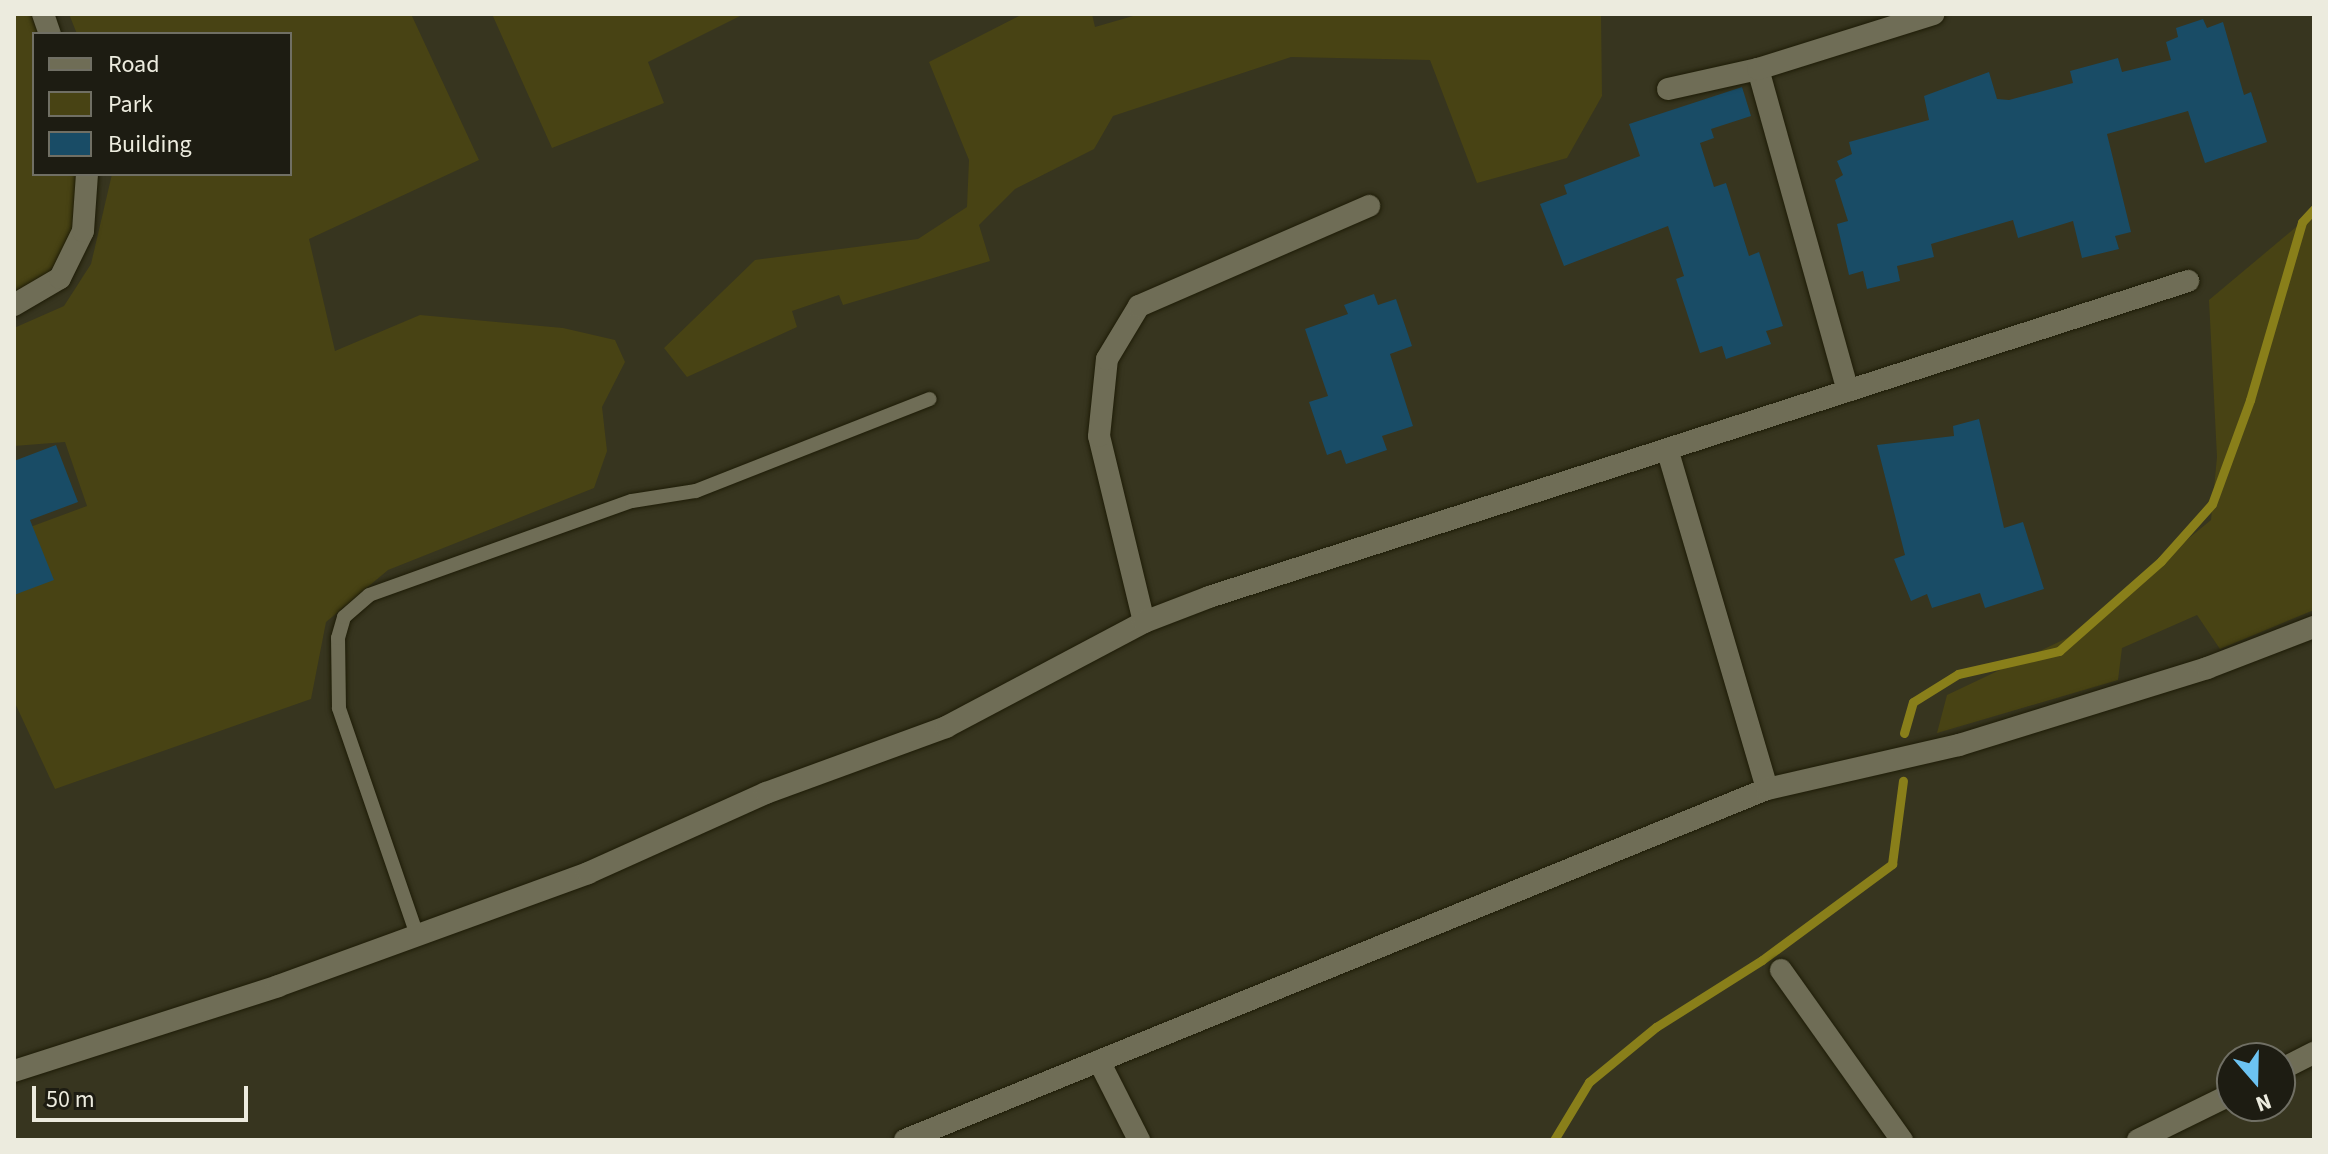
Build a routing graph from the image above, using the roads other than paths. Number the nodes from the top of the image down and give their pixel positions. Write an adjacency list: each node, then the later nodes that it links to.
1 (1934, 14): 2 (street)
2 (1758, 69): 3 (street); 8 (street)
3 (1668, 89)
4 (87, 176): 7 (street)
5 (1369, 206): 11 (street)
6 (2188, 281): 8 (street)
7 (14, 305)
8 (1848, 391): 10 (street)
9 (929, 399): 14 (lane)
10 (1668, 452): 11 (street); 13 (street)
11 (1144, 622): 14 (street)
12 (2314, 627): 13 (street)
13 (1767, 789): 17 (street)
14 (417, 935): 19 (street)
15 (1781, 970): 23 (street)
16 (2314, 1053): 18 (street)
17 (1099, 1061): 21 (street); 22 (street)
18 (2296, 1062)
19 (14, 1071)
20 (2216, 1102): 24 (street)
21 (905, 1140)
22 (1139, 1140)
23 (1902, 1140)
24 (2138, 1140)

